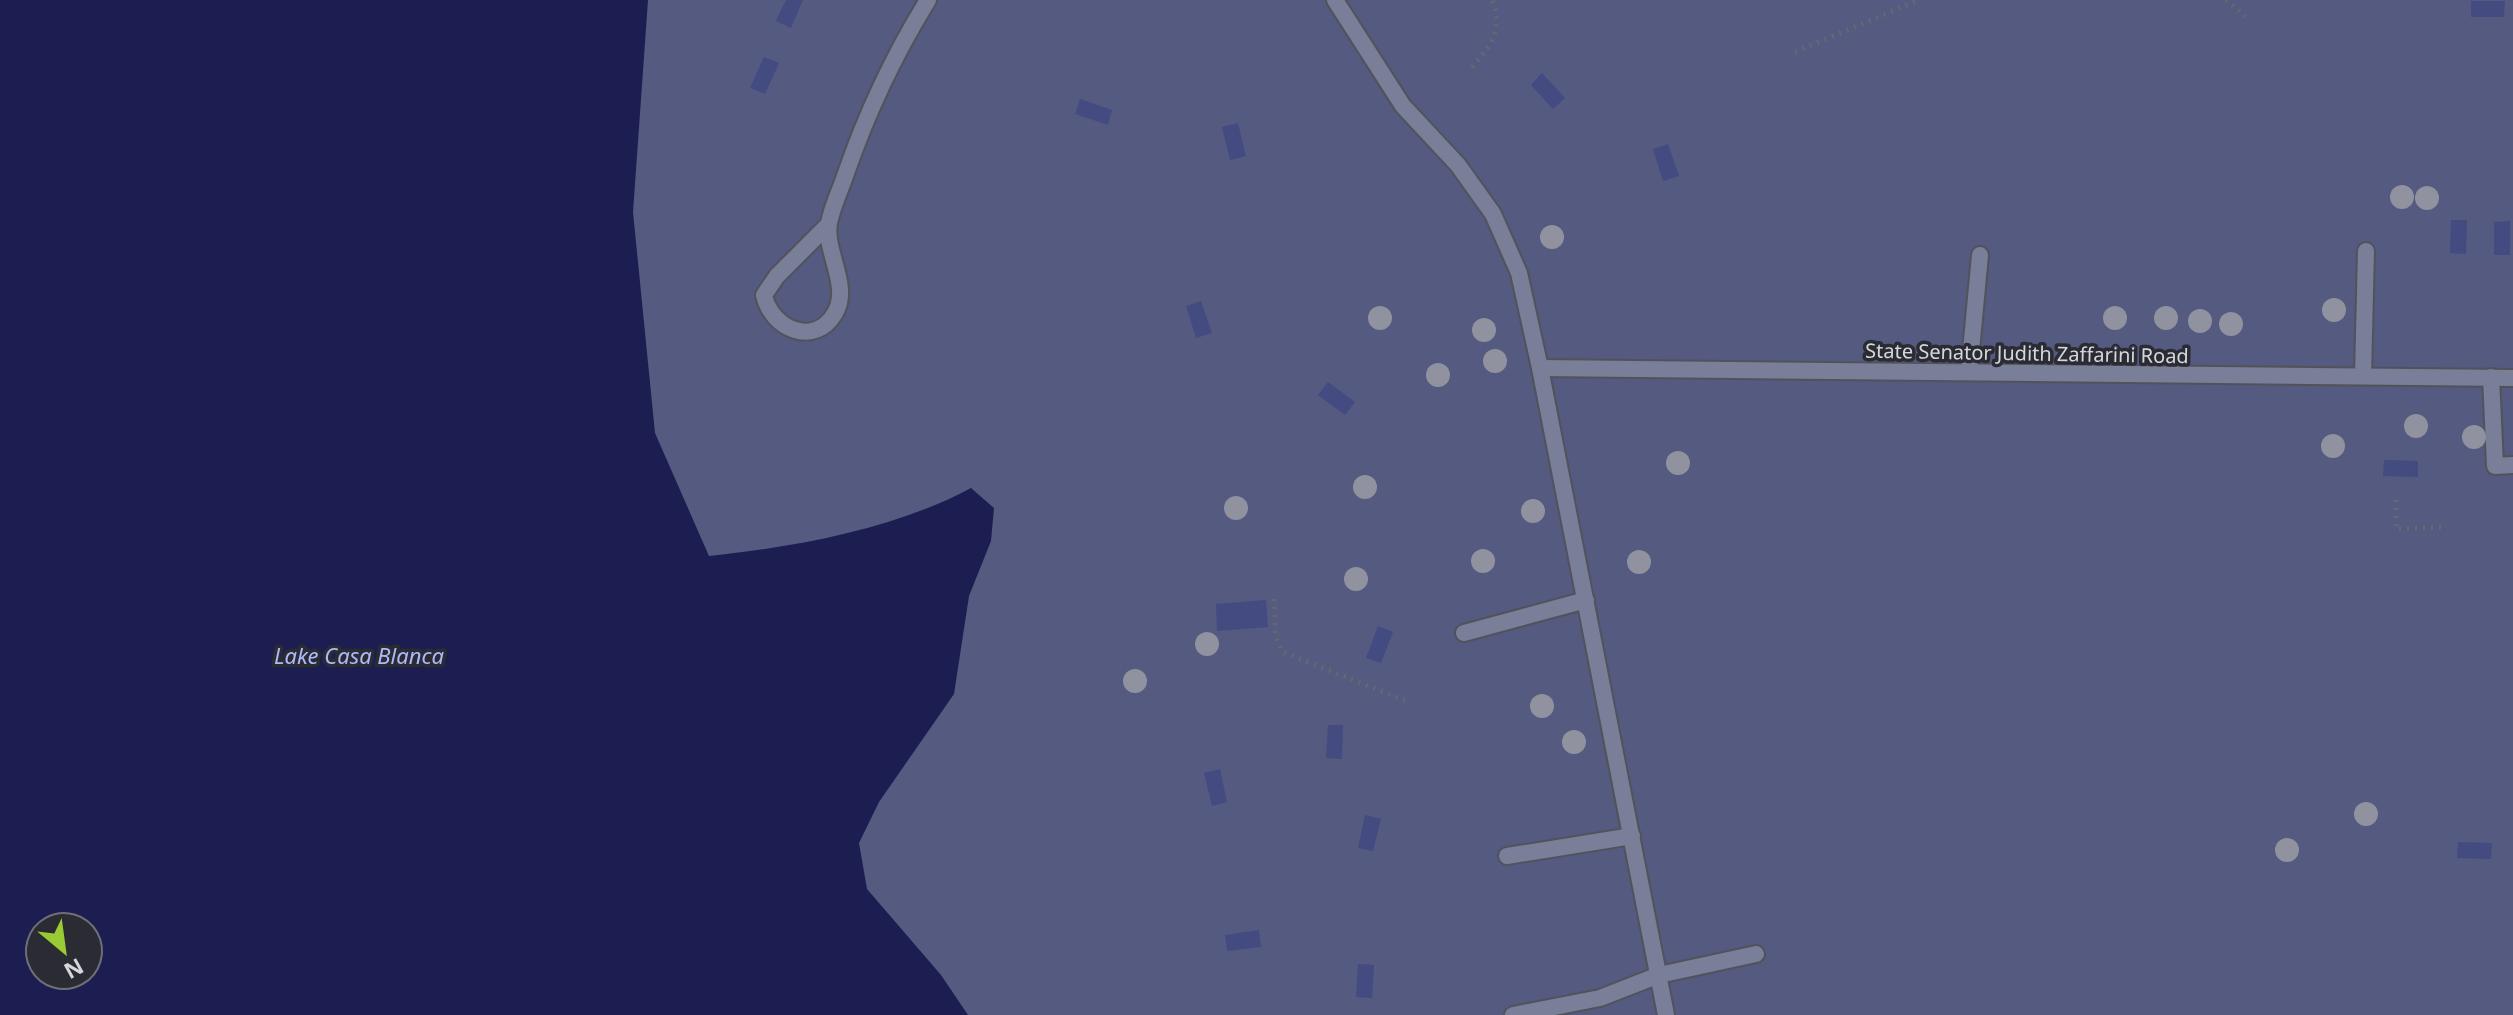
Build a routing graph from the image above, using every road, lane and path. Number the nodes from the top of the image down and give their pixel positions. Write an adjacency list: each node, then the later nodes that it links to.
1 (928, 0): 9 (street)
2 (1335, 0): 12 (street)
3 (1492, 0): 8 (path)
4 (1919, 0): 7 (path)
5 (2226, 0): 6 (path)
6 (2245, 17)
7 (1795, 52)
8 (1472, 67)
9 (829, 224): 9 (street)
10 (2366, 251): 14 (street)
11 (1980, 255): 13 (street)
12 (1540, 368): 13 (street, State Senator Judith Zaffarini Road); 21 (street)
13 (1969, 372): 14 (street, State Senator Judith Zaffarini Road)
14 (2363, 376): 15 (street, State Senator Judith Zaffarini Road)
15 (2491, 377): 16 (street, State Senator Judith Zaffarini Road); 17 (street)
16 (2513, 378)
17 (2513, 465)
18 (2396, 500): 19 (path)
19 (2443, 527)
20 (1274, 599): 23 (path)
21 (1586, 600): 22 (street); 24 (street)
22 (1464, 633)
23 (1411, 703)
24 (1632, 836): 25 (street); 27 (street)
25 (1507, 856)
26 (1756, 954): 27 (street)
27 (1659, 975): 28 (street); 29 (street)
28 (1513, 1015)
29 (1666, 1015)

